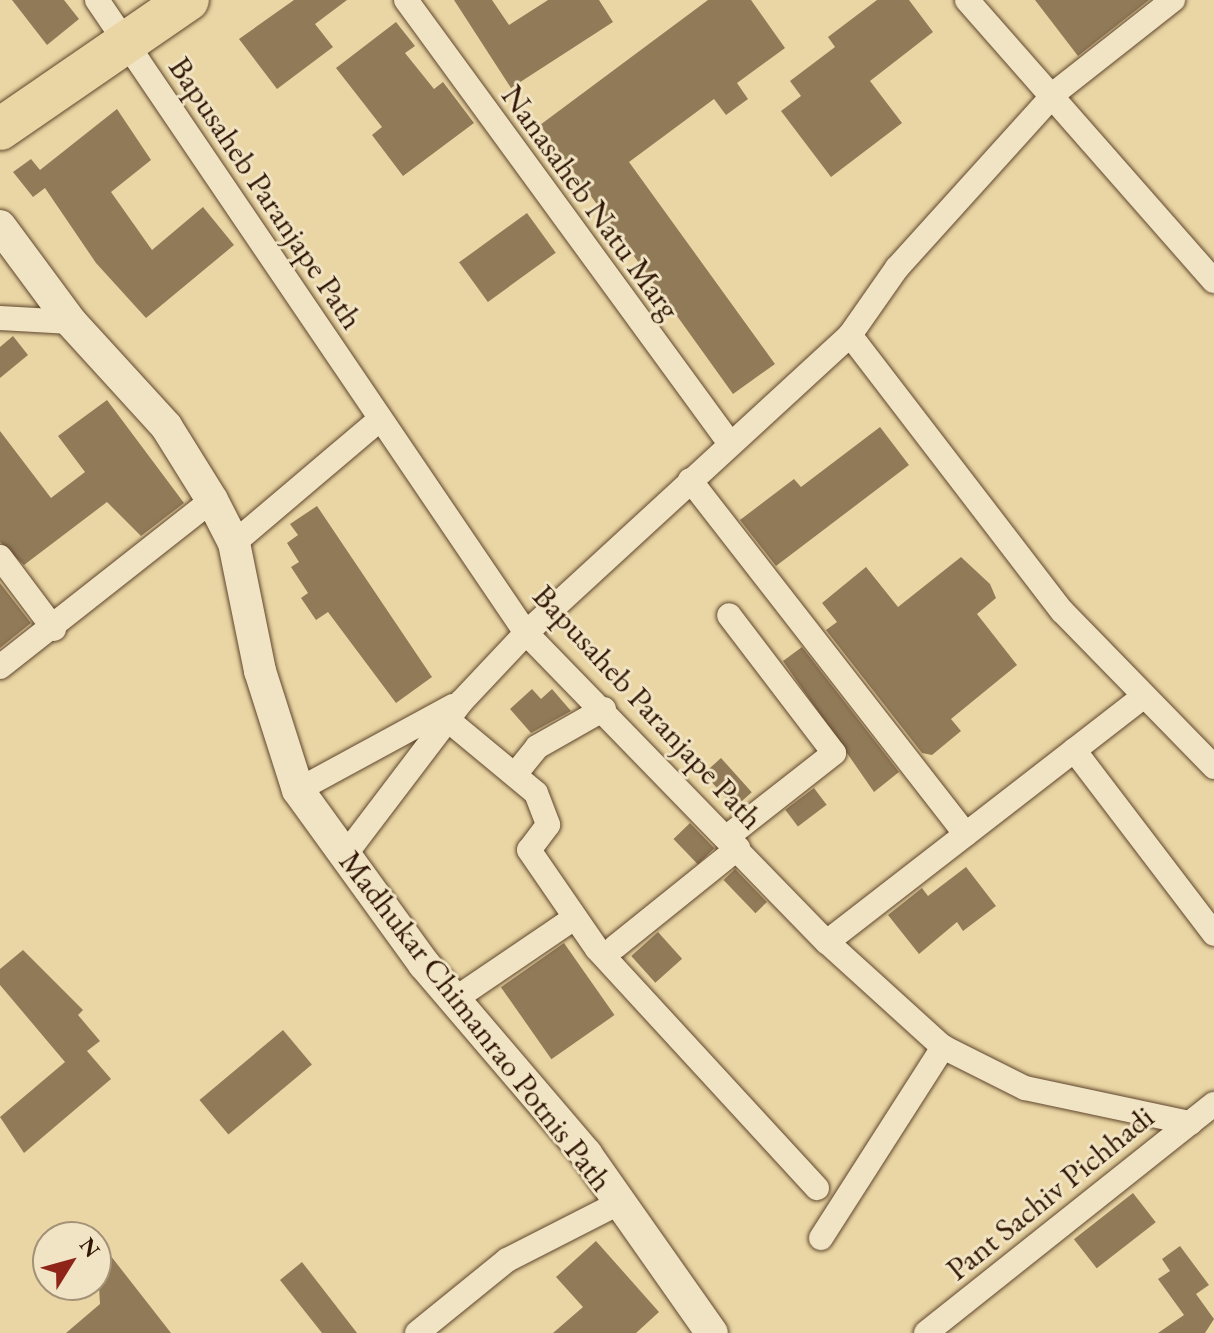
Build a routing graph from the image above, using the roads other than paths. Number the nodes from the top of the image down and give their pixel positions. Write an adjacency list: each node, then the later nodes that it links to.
1 (97, 0): 6 (street, Bapusaheb Paranjape Path)
2 (188, 0): 6 (highway)
3 (406, 0): 15 (street, Nanasaheb Natu Marg)
4 (967, 0): 7 (street)
5 (1173, 0): 7 (street)
6 (127, 43): 8 (highway); 14 (street, Bapusaheb Paranjape Path)
7 (1056, 92): 10 (street); 13 (street)
8 (0, 129)
9 (0, 226): 12 (street, Madhukar Chimanrao Potnis Path)
10 (1214, 281)
11 (0, 318): 12 (street)
12 (71, 322): 17 (street, Madhukar Chimanrao Potnis Path)
13 (850, 335): 15 (street); 24 (street)
14 (380, 419): 18 (street); 22 (street, Bapusaheb Paranjape Path)
15 (728, 441): 16 (street)
16 (690, 480): 22 (street); 31 (street)
17 (212, 500): 18 (street, Madhukar Chimanrao Potnis Path); 21 (street)
18 (234, 543): 30 (street, Madhukar Chimanrao Potnis Path)
19 (0, 557): 21 (street)
20 (729, 615): 32 (street)
21 (54, 629): 23 (street)
22 (526, 633): 25 (street, Bapusaheb Paranjape Path); 26 (street)
23 (0, 667)
24 (1143, 697): 27 (street); 28 (street)
25 (604, 709): 29 (street); 32 (street, Bapusaheb Paranjape Path)
26 (455, 710): 29 (street); 30 (street); 33 (street)
27 (1074, 750): 31 (street); 35 (street)
28 (1214, 767)
29 (517, 772): 34 (street)
30 (298, 790): 33 (street, Madhukar Chimanrao Potnis Path)
31 (966, 834): 36 (street)
32 (732, 842): 36 (street, Bapusaheb Paranjape Path); 37 (street)
33 (345, 855): 38 (street, Madhukar Chimanrao Potnis Path)
34 (574, 918): 38 (street); 42 (street)
35 (1214, 934)
36 (827, 942): 39 (street, Bapusaheb Paranjape Path)
37 (615, 947)
38 (455, 999): 43 (street, Madhukar Chimanrao Potnis Path)
39 (943, 1047): 41 (street, Bapusaheb Paranjape Path); 44 (street)
40 (1214, 1104): 41 (street, Pant Sachiv Pichhadi)
41 (1190, 1123): 47 (street, Pant Sachiv Pichhadi)
42 (817, 1188)
43 (619, 1203): 45 (street); 46 (street, Madhukar Chimanrao Potnis Path)
44 (821, 1238)
45 (417, 1333)
46 (712, 1333)
47 (926, 1333)

